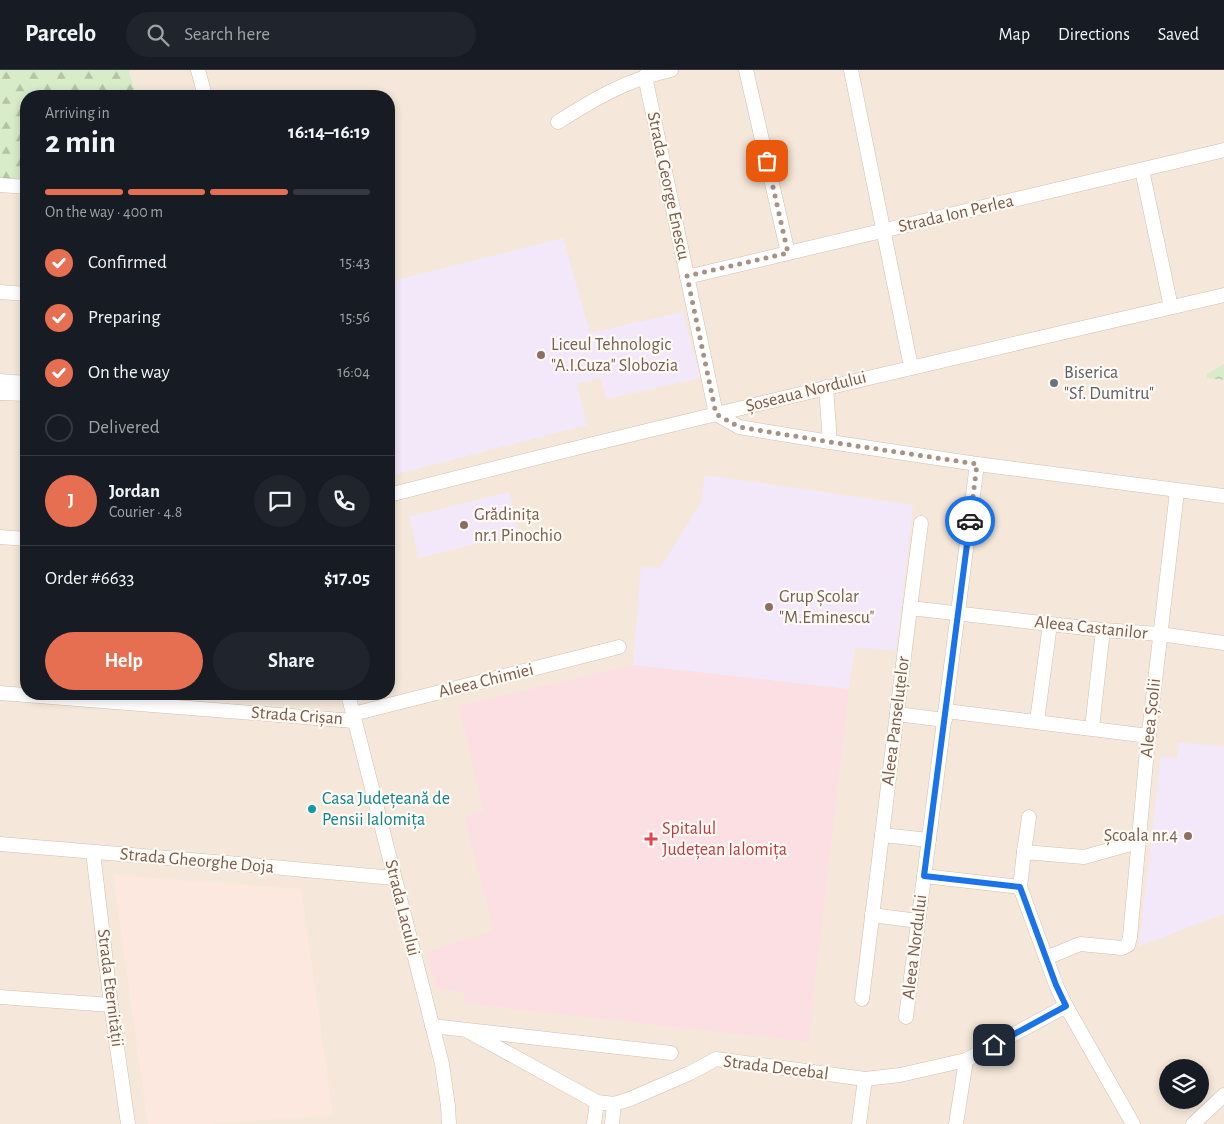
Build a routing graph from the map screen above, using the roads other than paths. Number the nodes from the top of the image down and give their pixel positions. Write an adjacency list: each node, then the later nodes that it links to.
1 (198, 70): 6 (street)
2 (671, 70): 5 (street)
3 (746, 70): 13 (street)
4 (851, 70): 12 (street)
5 (645, 76): 7 (street); 14 (street, Strada George Enescu)
6 (203, 90)
7 (558, 122)
8 (1224, 150): 9 (street, Strada Ion Perlea)
9 (1142, 170): 12 (street, Strada Ion Perlea); 18 (street)
10 (0, 185): 11 (street)
11 (20, 187)
12 (883, 232): 13 (street, Strada Ion Perlea); 19 (street)
13 (788, 253): 14 (street, Strada Ion Perlea)
14 (687, 276): 25 (street, Strada George Enescu)
15 (0, 292): 16 (street)
16 (20, 294)
17 (1224, 295): 18 (street, Șoseaua Nordului)
18 (1170, 307): 19 (street, Șoseaua Nordului)
19 (911, 367): 22 (street, Șoseaua Nordului)
20 (0, 381): 21 (street)
21 (20, 383)
22 (826, 387): 25 (street, Șoseaua Nordului); 26 (street)
23 (0, 393): 24 (street)
24 (20, 394)
25 (716, 414): 26 (street); 29 (street, Șoseaua Nordului)
26 (830, 442): 27 (street)
27 (977, 464): 28 (street); 35 (street, Aleea Nordului)
28 (1177, 491): 30 (street); 38 (street, Aleea Școlii)
29 (395, 493)
30 (1224, 496)
31 (921, 523): 34 (street, Aleea Panseluțelor)
32 (0, 537): 33 (street)
33 (20, 539)
34 (910, 608): 35 (street); 45 (street, Aleea Panseluțelor)
35 (959, 613): 36 (street, Aleea Castanilor); 46 (street, Aleea Nordului)
36 (1050, 624): 37 (street, Aleea Castanilor); 48 (street)
37 (1103, 630): 38 (street, Aleea Castanilor); 49 (street)
38 (1160, 634): 39 (street, Aleea Castanilor); 50 (street, Aleea Școlii)
39 (1224, 643)
40 (619, 647): 47 (street, Aleea Chimiei)
41 (0, 693): 42 (street, Strada Crișan)
42 (20, 694)
43 (99, 700): 47 (street, Strada Crișan)
44 (349, 700): 47 (street, Strada Lacului)
45 (897, 714): 46 (street); 52 (street, Aleea Panseluțelor)
46 (945, 715): 48 (street); 53 (street, Aleea Nordului)
47 (353, 718): 59 (street, Strada Lacului)
48 (1037, 721): 49 (street)
49 (1092, 728): 50 (street)
50 (1149, 736): 54 (street, Aleea Școlii)
51 (1029, 816): 57 (street)
52 (882, 835): 53 (street); 61 (street, Aleea Panseluțelor)
53 (929, 840): 58 (street, Aleea Nordului)
54 (1138, 842): 57 (street); 63 (street, Aleea Școlii)
55 (0, 844): 56 (street, Strada Gheorghe Doja)
56 (93, 852): 59 (street, Strada Gheorghe Doja); 66 (street, Strada Eternității)
57 (1024, 852): 60 (street)
58 (924, 876): 60 (street, Aleea Nordului); 62 (street, Aleea Nordului)
59 (394, 878): 69 (street, Strada Lacului)
60 (1020, 887): 63 (street)
61 (872, 915): 62 (street); 65 (street, Aleea Panseluțelor)
62 (918, 921): 68 (street, Aleea Nordului)
63 (1046, 958): 67 (street)
64 (0, 996): 66 (street)
65 (862, 999)
66 (111, 1004): 77 (street, Strada Eternității)
67 (1066, 1006): 72 (street, Strada Decebal); 83 (street)
68 (906, 1017)
69 (432, 1026): 70 (street, Strada Decebal); 78 (street, Strada Lacului)
70 (468, 1031): 71 (street, Strada Decebal); 75 (street, Strada Decebal)
71 (671, 1053)
72 (966, 1060): 73 (street, Strada Decebal); 82 (street)
73 (865, 1079): 76 (street, Strada Decebal); 81 (street)
74 (1224, 1095): 84 (street)
75 (597, 1102): 76 (street, Strada Decebal); 79 (street)
76 (614, 1104): 80 (street)
77 (128, 1124)
78 (449, 1124)
79 (594, 1124)
80 (612, 1124)
81 (859, 1124)
82 (956, 1124)
83 (1133, 1124)
84 (1193, 1124)

